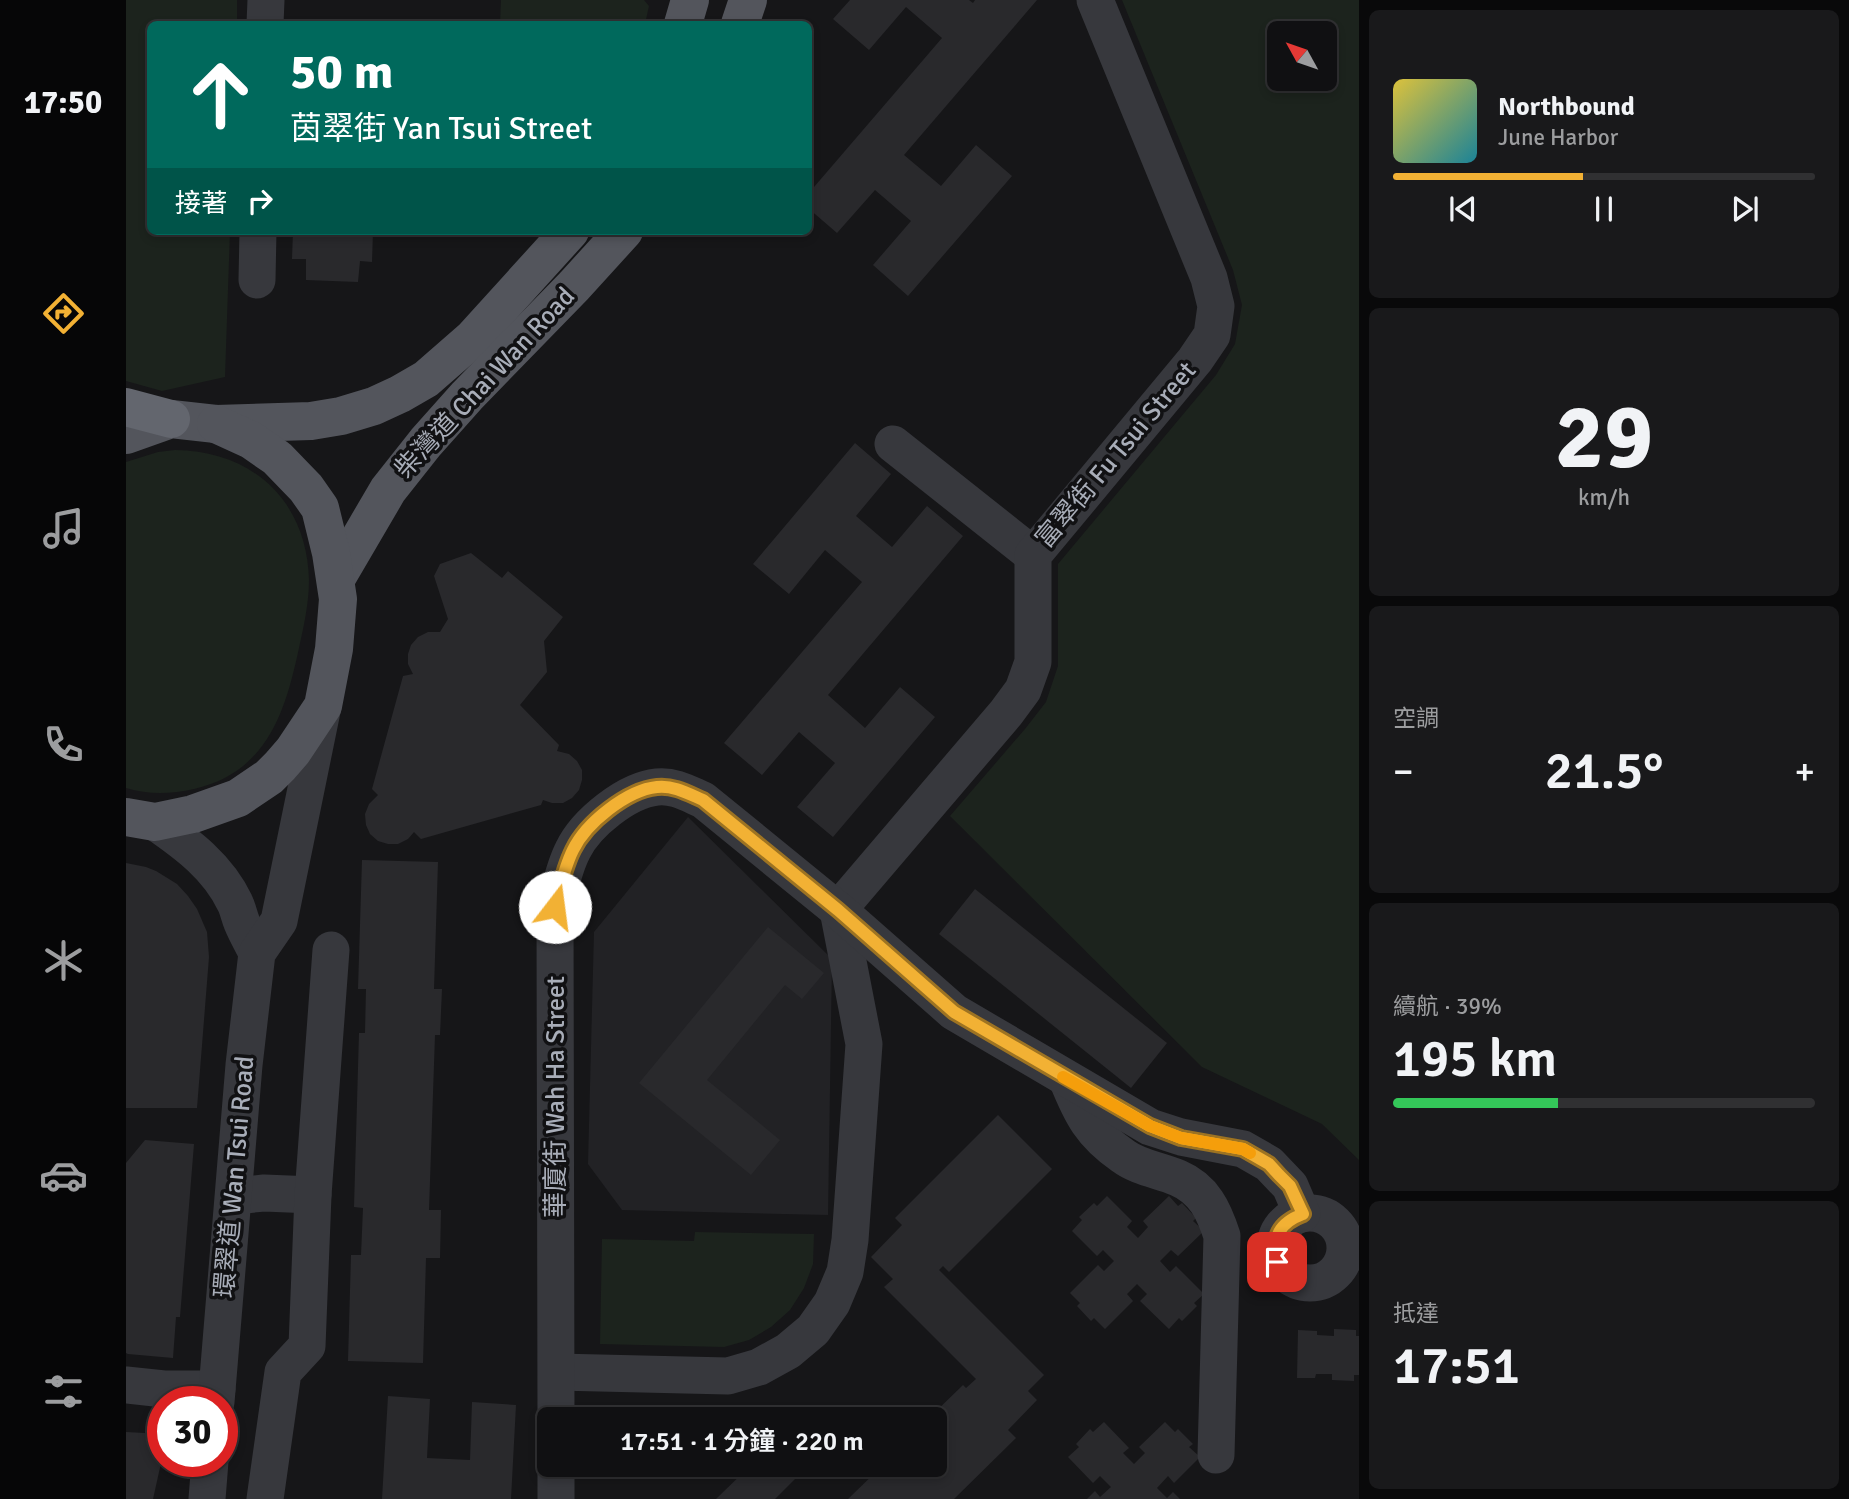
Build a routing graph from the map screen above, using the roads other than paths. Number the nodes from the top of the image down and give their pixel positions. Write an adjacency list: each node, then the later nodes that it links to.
1 (266, 0): 5 (street)
2 (690, 0): 6 (main road)
3 (748, 0): 7 (main road)
4 (1095, 0): 17 (street, 富翠街 Fu Tsui Street)
5 (265, 21)
6 (684, 21)
7 (741, 21)
8 (258, 235): 11 (street)
9 (566, 235): 14 (main road, 柴灣道 Chai Wan Road)
10 (620, 235): 18 (main road, 柴灣道 Chai Wan Road)
11 (257, 280)
12 (126, 407): 13 (highway)
13 (171, 419): 14 (main road, 柴灣道 Chai Wan Road); 15 (main road, 柴灣道 Chai Wan Road)
14 (216, 424): 18 (main road, 柴灣道 Chai Wan Road)
15 (126, 435)
16 (893, 444): 17 (street)
17 (1032, 555): 21 (street, 富翠街 Fu Tsui Street)
18 (336, 579): 19 (main road, 柴灣道 Chai Wan Road)
19 (323, 706): 20 (main road, 柴灣道 Chai Wan Road); 23 (street, 環翠道 Wan Tsui Road)
20 (141, 819): 23 (street)
21 (838, 910): 24 (street, 華廈街 Wah Ha Street); 28 (street); 28 (street, 華廈街 Wah Ha Street)
22 (331, 950): 25 (street)
23 (257, 953): 26 (street, 環翠道 Wan Tsui Road)
24 (1067, 1079): 27 (street, 華廈街 Wah Ha Street); 33 (street)
25 (313, 1195): 26 (street); 37 (street)
26 (234, 1196): 30 (street, 環翠道 Wan Tsui Road)
27 (1303, 1214)
28 (556, 1372): 32 (street, 華廈街 Wah Ha Street)
29 (126, 1385): 31 (street)
30 (217, 1386)
31 (147, 1387)
32 (556, 1407)
33 (1216, 1455)
34 (209, 1477): 36 (street)
35 (556, 1477): 38 (street)
36 (207, 1499)
37 (265, 1499)
38 (556, 1499)

